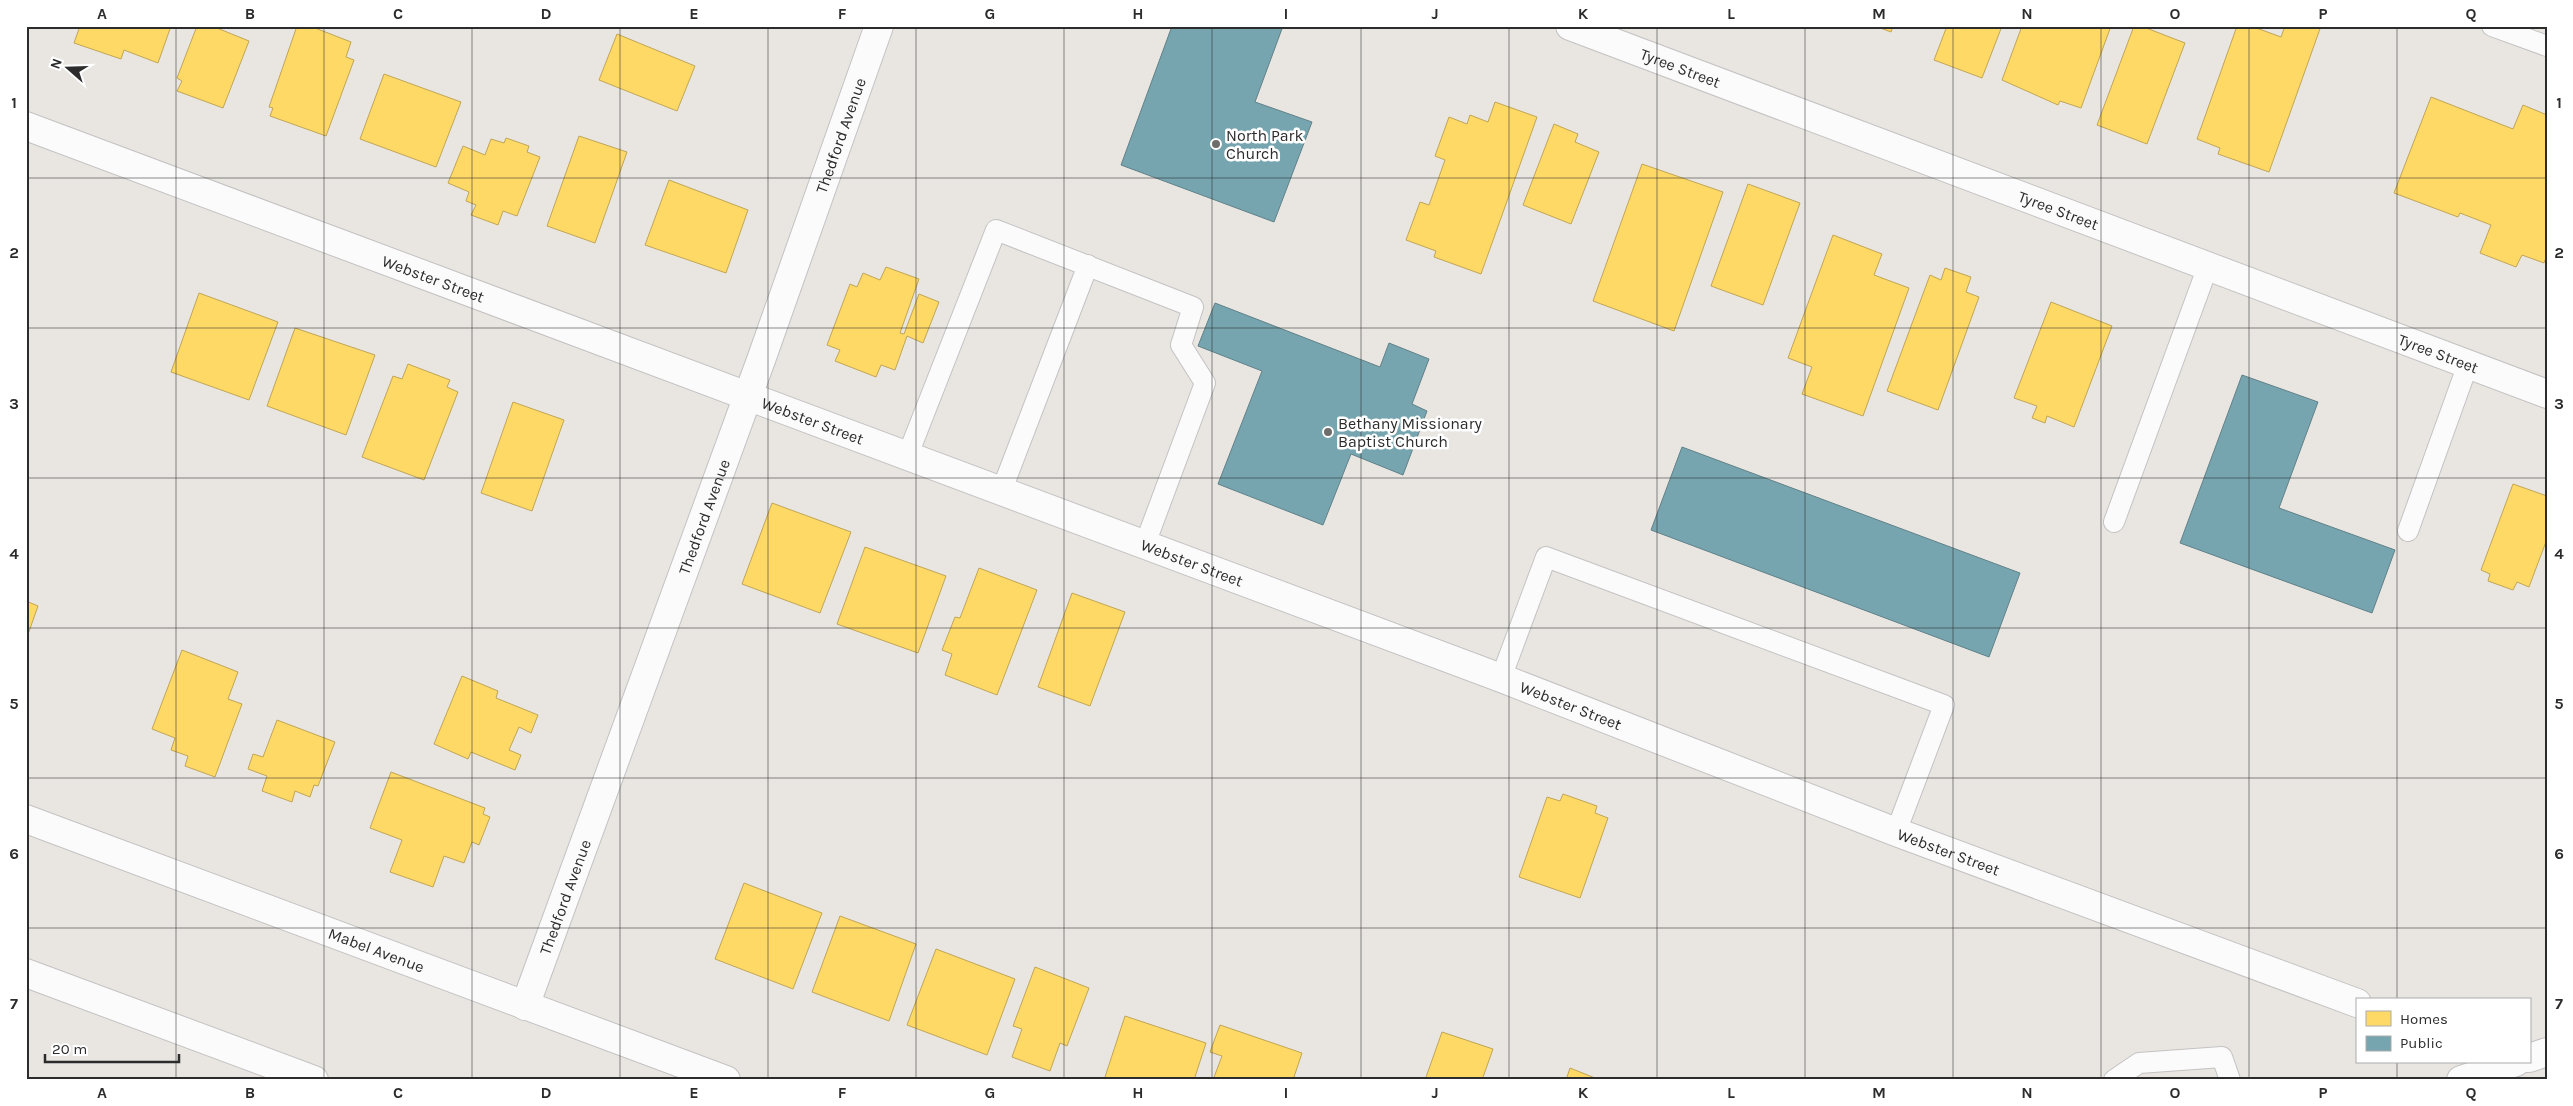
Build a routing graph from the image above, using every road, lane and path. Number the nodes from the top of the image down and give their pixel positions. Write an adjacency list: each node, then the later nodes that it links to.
1 (880, 26): 10 (street, Thedford Avenue)
2 (1570, 26): 7 (street, Tyree Street)
3 (2492, 26): 4 (lane)
4 (2547, 46)
5 (26, 126): 10 (street, Webster Street)
6 (1088, 265): 11 (lane); 12 (lane); 15 (lane)
7 (2208, 266): 8 (street, Tyree Street); 13 (lane)
8 (2468, 364): 9 (street, Tyree Street); 14 (lane)
9 (2547, 394)
10 (748, 396): 11 (street, Webster Street); 21 (street, Thedford Avenue)
11 (907, 458): 12 (street, Webster Street)
12 (1001, 492): 15 (street, Webster Street)
13 (2114, 522)
14 (2408, 531)
15 (1144, 544): 16 (street, Webster Street)
16 (1501, 678): 18 (street, Webster Street); 18 (lane)
17 (26, 819): 21 (street, Mabel Avenue)
18 (1896, 832): 20 (street, Webster Street)
19 (26, 972): 27 (street)
20 (2356, 1003)
21 (526, 1006): 28 (street, Mabel Avenue)
22 (2530, 1044): 23 (street)
23 (2547, 1047)
24 (2547, 1052): 25 (street)
25 (2530, 1058)
26 (2510, 1064): 31 (street)
27 (314, 1080)
28 (726, 1080)
29 (2114, 1080): 30 (lane)
30 (2230, 1080)
31 (2461, 1080)

